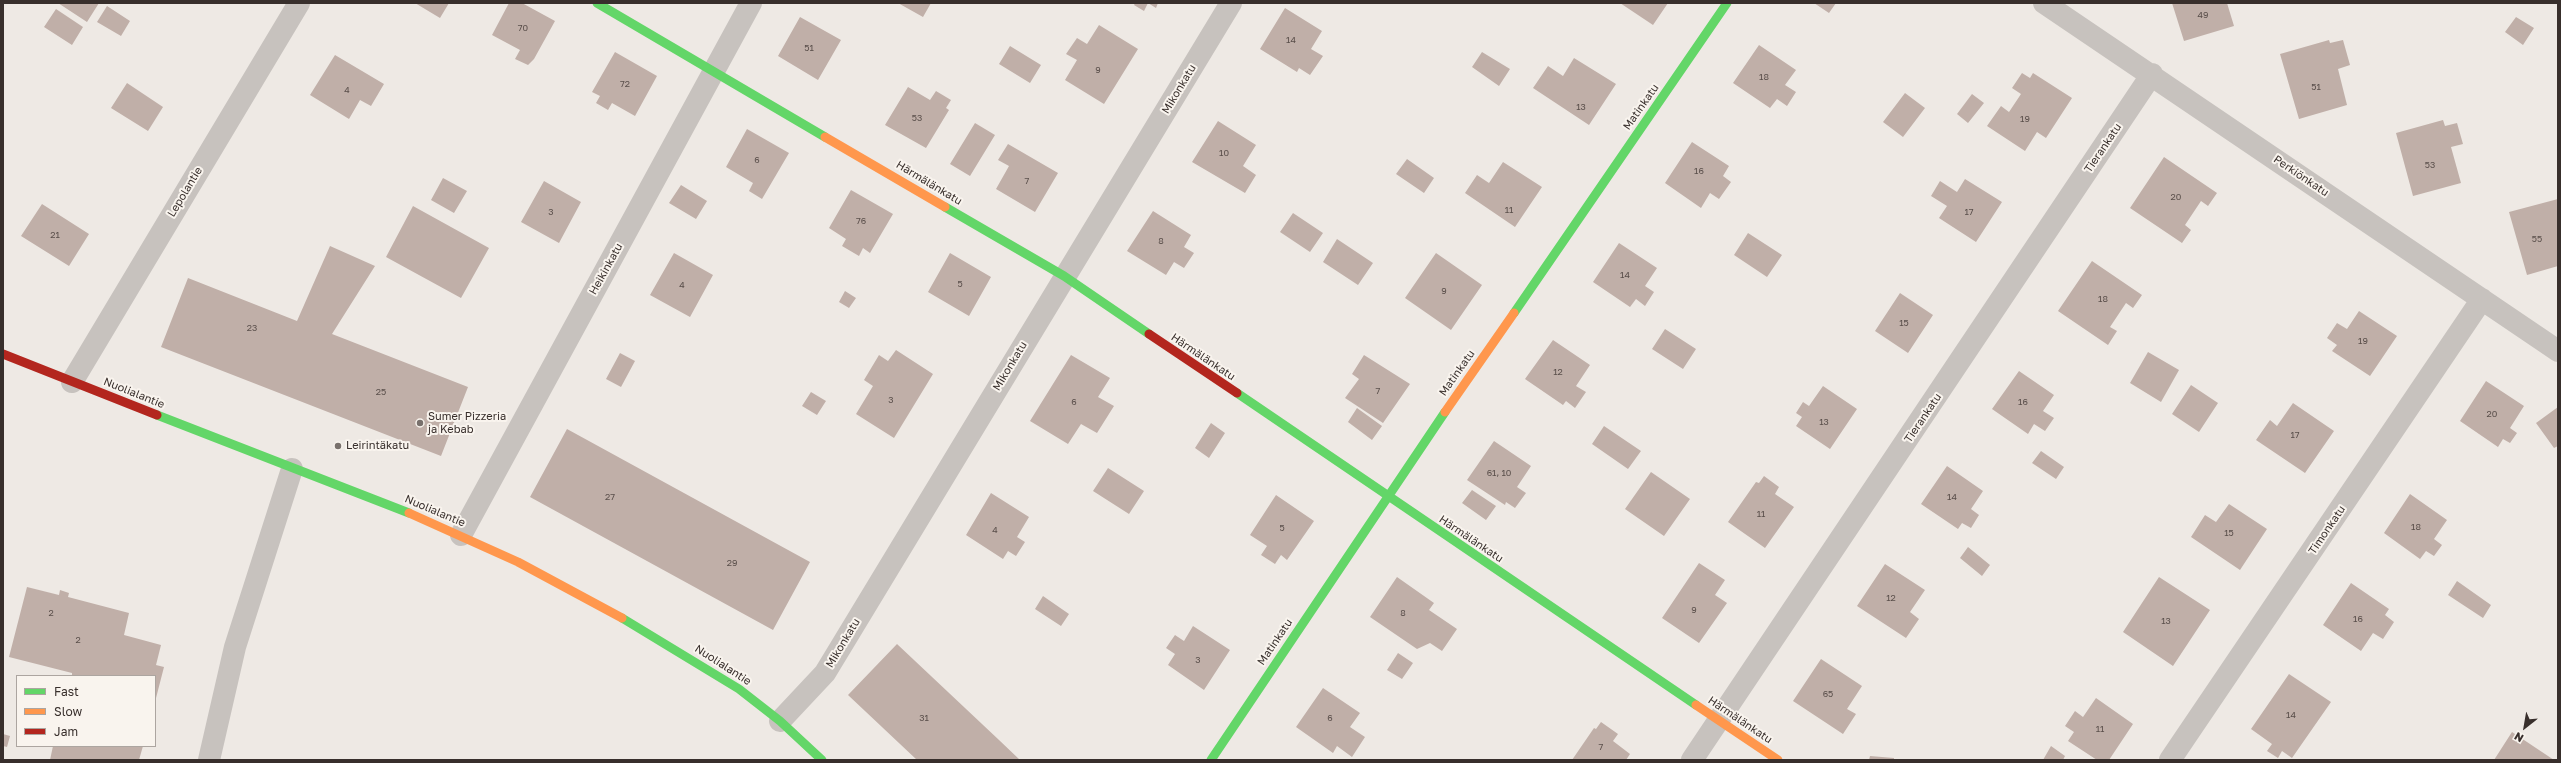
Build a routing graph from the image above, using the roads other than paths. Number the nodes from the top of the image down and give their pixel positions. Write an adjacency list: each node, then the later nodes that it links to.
1 (299, 3): 13 (street, Lepolantie)
2 (596, 3): 7 (street, Härmälänkatu)
3 (751, 3): 7 (street, Heikinkatu)
4 (1231, 3): 9 (street, Mikonkatu)
5 (1727, 3): 15 (street, Matinkatu)
6 (2044, 3): 8 (street, Perkiönkatu)
7 (715, 71): 9 (street, Härmälänkatu); 16 (street, Heikinkatu)
8 (2152, 74): 10 (street, Perkiönkatu); 17 (street, Tierankatu)
9 (1064, 276): 15 (street, Härmälänkatu); 18 (street, Mikonkatu)
10 (2482, 299): 11 (street, Perkiönkatu); 24 (street, Timonkatu)
11 (2558, 351)
12 (3, 354): 13 (street, Nuolialantie)
13 (72, 382): 14 (street, Nuolialantie)
14 (292, 469): 16 (street, Nuolialantie); 19 (street)
15 (1387, 497): 17 (street, Härmälänkatu); 21 (street, Matinkatu)
16 (461, 535): 18 (street, Nuolialantie)
17 (1720, 720): 22 (street, Tierankatu); 23 (street, Härmälänkatu)
18 (780, 721): 20 (street, Nuolialantie)
19 (210, 760)
20 (822, 760)
21 (1211, 760)
22 (1692, 760)
23 (1778, 760)
24 (2170, 760)

